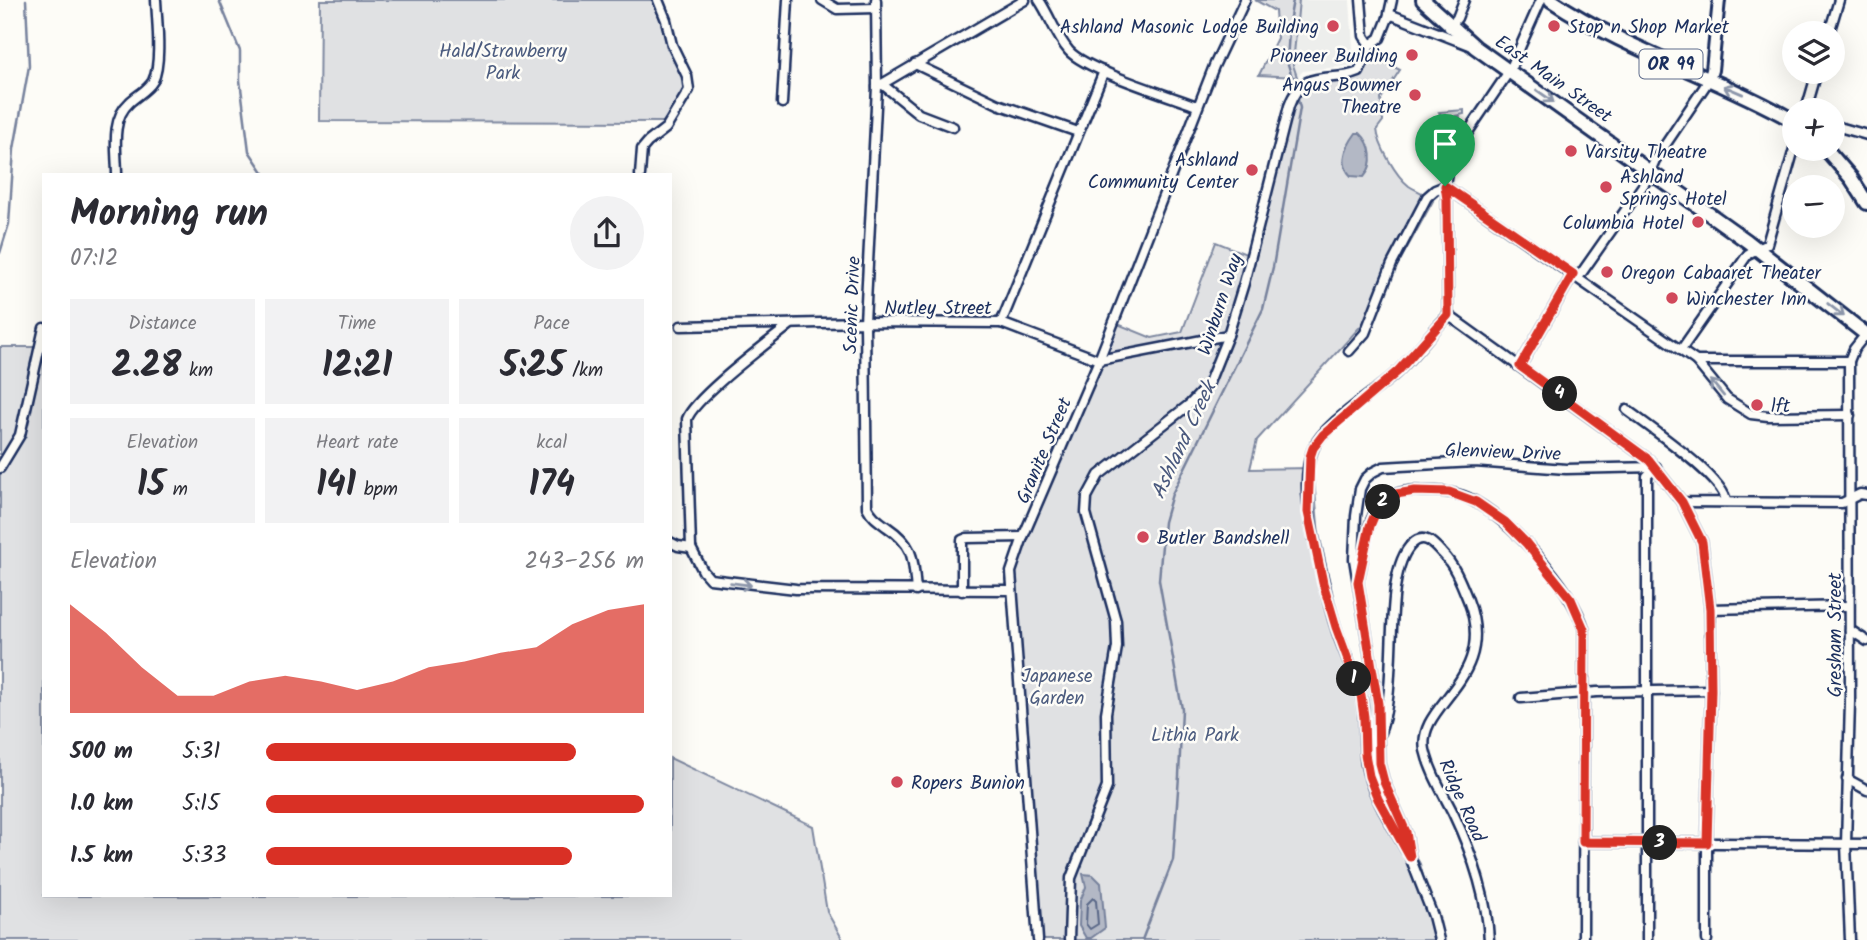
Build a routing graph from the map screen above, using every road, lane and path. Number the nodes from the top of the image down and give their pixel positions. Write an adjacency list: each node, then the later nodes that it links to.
1 (156, 0): 38 (street)
2 (658, 0): 39 (street)
3 (788, 0): 28 (street)
4 (822, 0): 16 (street)
5 (1026, 0): 23 (street)
6 (1039, 0): 25 (street)
7 (1245, 0): 29 (street, Granite Street)
8 (1361, 0): 21 (street)
9 (1392, 0): 17 (street)
10 (1423, 0): 19 (main road, East Main Street)
11 (1465, 0): 19 (street)
12 (1541, 0): 24 (street)
13 (1551, 0): 26 (main road, OR 99)
14 (1719, 0): 26 (street)
15 (1839, 0): 18 (street)
16 (876, 4): 27 (street, Scenic Drive)
17 (1388, 18): 20 (street); 21 (street, Winburn Way)
18 (1833, 21)
19 (1452, 25): 20 (street); 22 (main road, East Main Street)
20 (1435, 32): 22 (street)
21 (1370, 45): 50 (street, Winburn Way)
22 (1475, 47): 24 (main road, East Main Street)
23 (915, 64): 27 (street); 33 (street)
24 (1510, 70): 37 (main road, East Main Street, one-way to 37); 40 (street)
25 (1104, 71): 29 (street); 33 (street)
26 (1709, 80): 30 (main road, OR 99, one-way to 26); 37 (street)
27 (879, 86): 31 (street); 45 (street, Scenic Drive)
28 (782, 103)
29 (1197, 106): 54 (street, Granite Street)
30 (1782, 115)
31 (953, 127)
32 (1845, 129): 34 (street)
33 (1078, 132): 46 (street)
34 (1867, 135)
35 (1791, 161): 42 (street)
36 (1837, 161): 41 (main road)
37 (1651, 171): 42 (main road, East Main Street); 43 (street)
38 (117, 173)
39 (640, 173)
40 (1445, 186): 43 (street); 44 (street); 52 (street)
41 (1867, 203)
42 (1758, 248): 49 (main road, East Main Street, one-way to 49); 53 (street)
43 (1575, 276): 53 (street); 57 (street)
44 (1448, 315): 57 (street); 89 (street)
45 (865, 323): 46 (street, Nutley Street); 47 (street, Nutley Street); 71 (street, Scenic Drive)
46 (1001, 323): 54 (street, Nutley Street)
47 (791, 324): 48 (street, Nutley Street); 68 (street)
48 (681, 326)
49 (1867, 334): 56 (street)
50 (1227, 335): 54 (street); 91 (street, Winburn Way)
51 (42, 337): 61 (street)
52 (1349, 351)
53 (1681, 351): 55 (street)
54 (1099, 360): 66 (street, Granite Street)
55 (1696, 361): 56 (street); 59 (street, one-way to 55)
56 (1849, 361): 59 (street, Gresham Street)
57 (1520, 366): 60 (street)
58 (1627, 410): 65 (street)
59 (1850, 415): 63 (street, Gresham Street)
60 (1656, 467): 64 (street); 69 (street, Glenview Drive); 78 (street)
61 (0, 468)
62 (1867, 495): 63 (street)
63 (1849, 501): 65 (street); 73 (street, Gresham Street)
64 (1682, 502): 65 (street); 74 (street)
65 (1726, 502)
66 (1023, 537): 70 (street, Granite Street); 72 (street)
67 (672, 543): 68 (street)
68 (691, 548): 71 (street, one-way to 71)
69 (1358, 582): 79 (street); 81 (street, Glenview Drive)
70 (1011, 590): 72 (street); 90 (street, Granite Street)
71 (916, 591): 72 (street)
72 (961, 591)
73 (1849, 606): 74 (street); 75 (street, Gresham Street)
74 (1710, 609): 77 (street)
75 (1850, 629): 76 (street); 82 (street, Gresham Street)
76 (1867, 641)
77 (1711, 690): 78 (street); 86 (street)
78 (1647, 691): 79 (street); 85 (street)
79 (1584, 695): 80 (street); 84 (street)
80 (1521, 698)
81 (1377, 740): 89 (street, Glenview Drive); 93 (street, Ridge Road)
82 (1847, 779): 83 (street); 87 (street, Gresham Street)
83 (1867, 790)
84 (1583, 842): 85 (street); 94 (street)
85 (1647, 843): 86 (street); 95 (street)
86 (1707, 843): 87 (street); 96 (street)
87 (1846, 844): 88 (street); 97 (street, Gresham Street)
88 (1867, 844)
89 (1410, 857): 92 (street, Glenview Drive)
90 (1038, 940)
91 (1069, 940)
92 (1439, 940)
93 (1489, 940)
94 (1583, 940)
95 (1647, 940)
96 (1707, 940)
97 (1850, 940)

